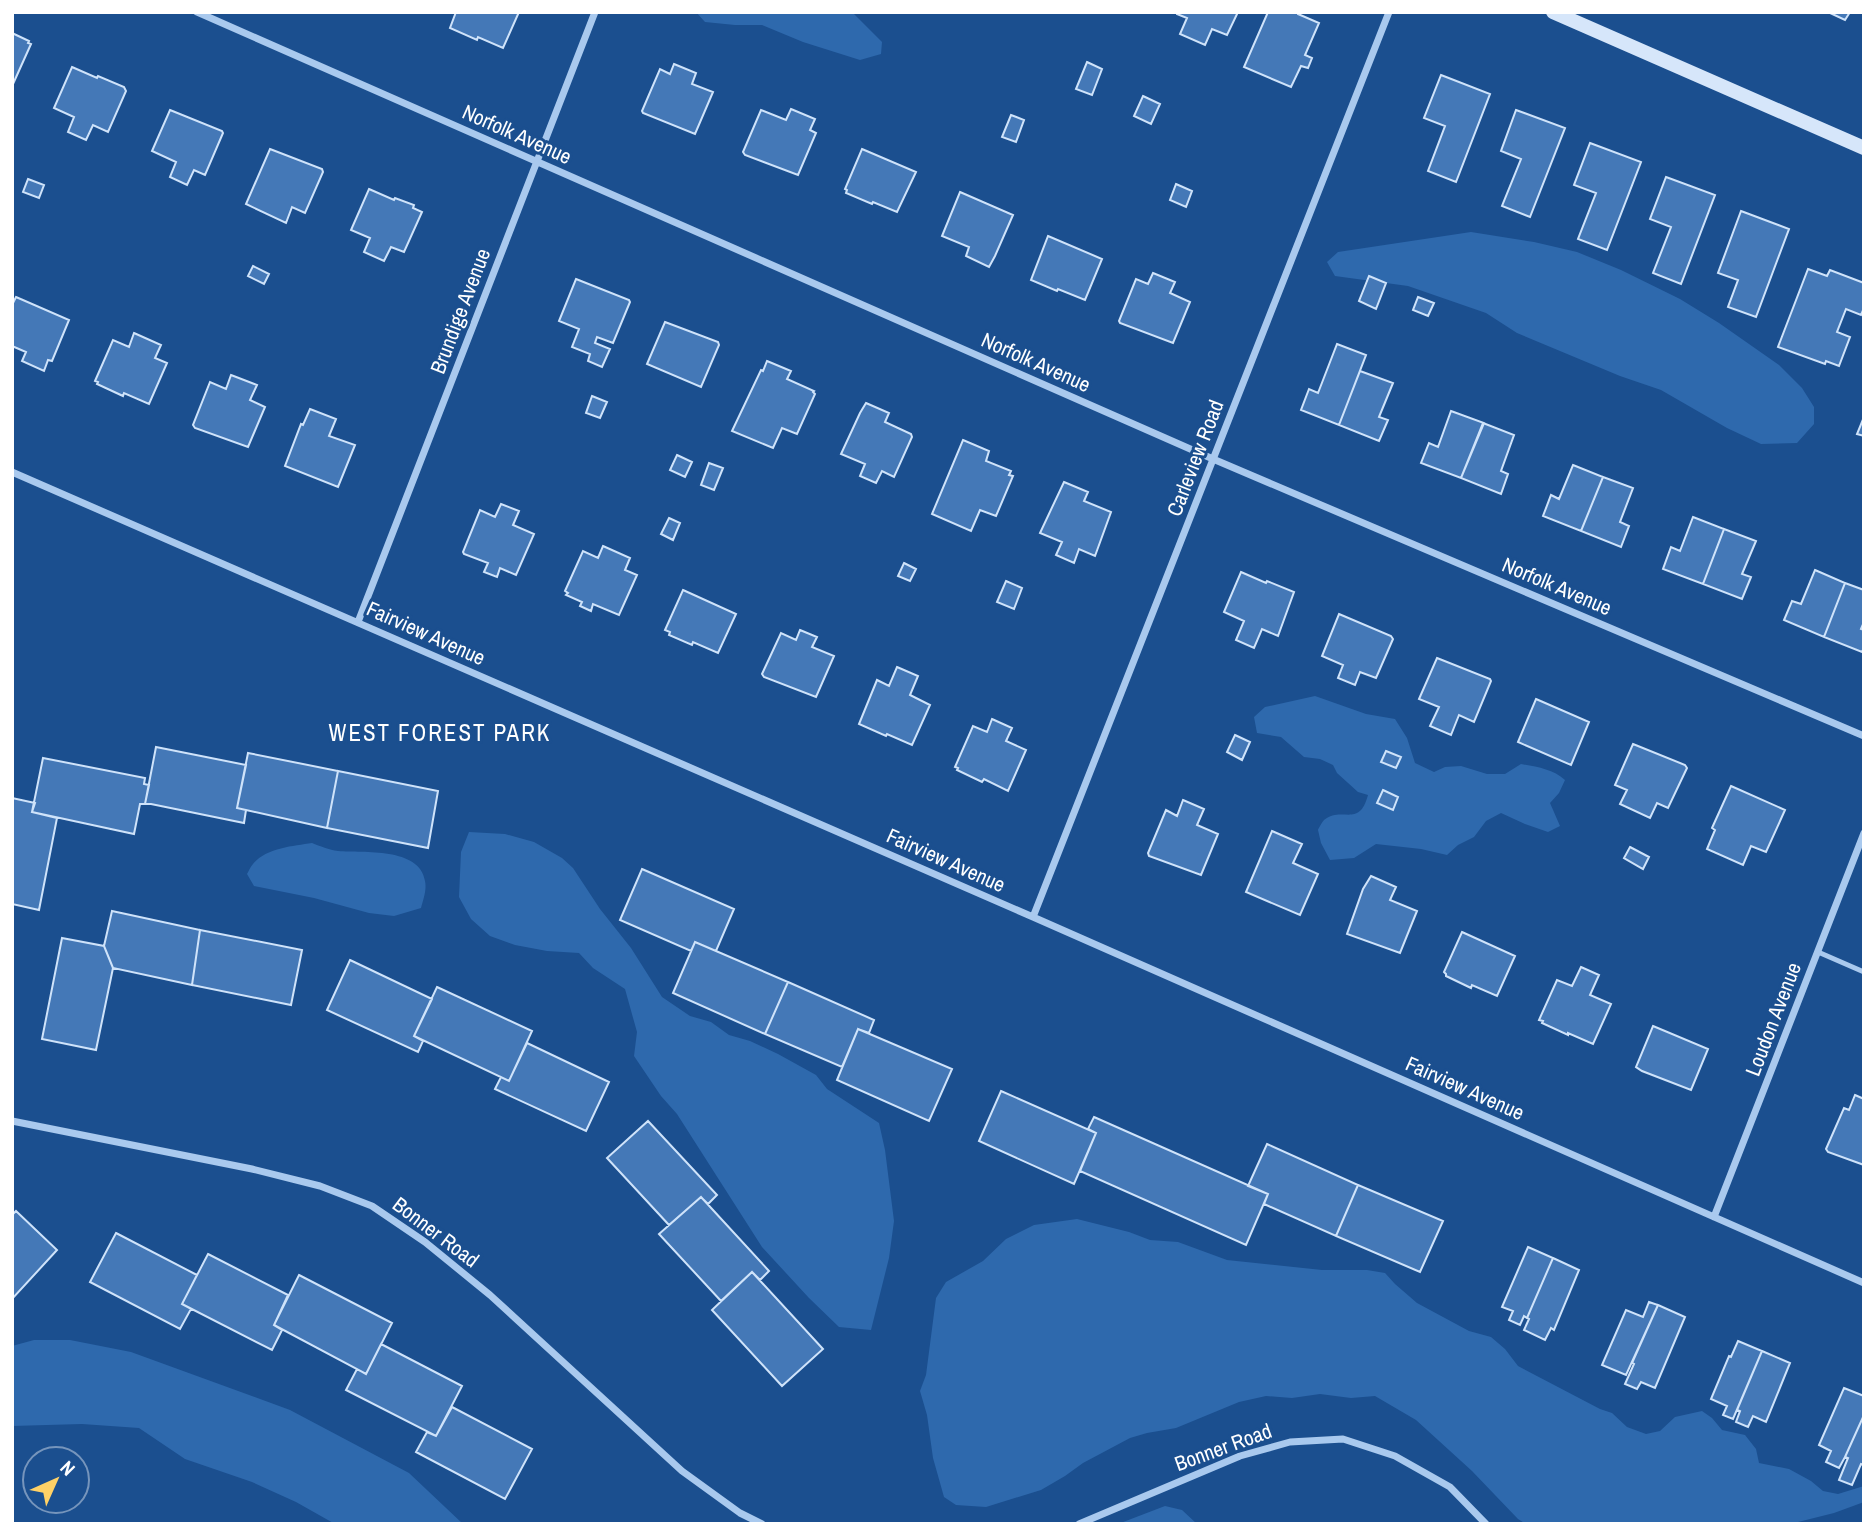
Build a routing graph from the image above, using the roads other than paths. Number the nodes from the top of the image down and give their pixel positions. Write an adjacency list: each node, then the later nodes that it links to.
1 (197, 12): 6 (street, Norfolk Avenue)
2 (595, 12): 6 (street, Brundige Avenue)
3 (1389, 12): 7 (street, Carleview Road)
4 (1553, 12): 5 (main road)
5 (1864, 148)
6 (537, 162): 7 (street, Norfolk Avenue); 9 (street, Brundige Avenue)
7 (1213, 459): 10 (street, Norfolk Avenue); 12 (street, Carleview Road)
8 (12, 472): 9 (street, Fairview Avenue)
9 (358, 622): 12 (street, Fairview Avenue)
10 (1864, 736)
11 (1864, 834): 13 (street, Loudon Avenue)
12 (1033, 917): 16 (street, Fairview Avenue)
13 (1818, 952): 14 (lane); 16 (street, Loudon Avenue)
14 (1864, 972)
15 (12, 1121): 18 (street, Bonner Road)
16 (1714, 1217): 17 (street, Fairview Avenue)
17 (1864, 1283)
18 (762, 1524)
19 (1079, 1524): 20 (street, Bonner Road)
20 (1486, 1524)

